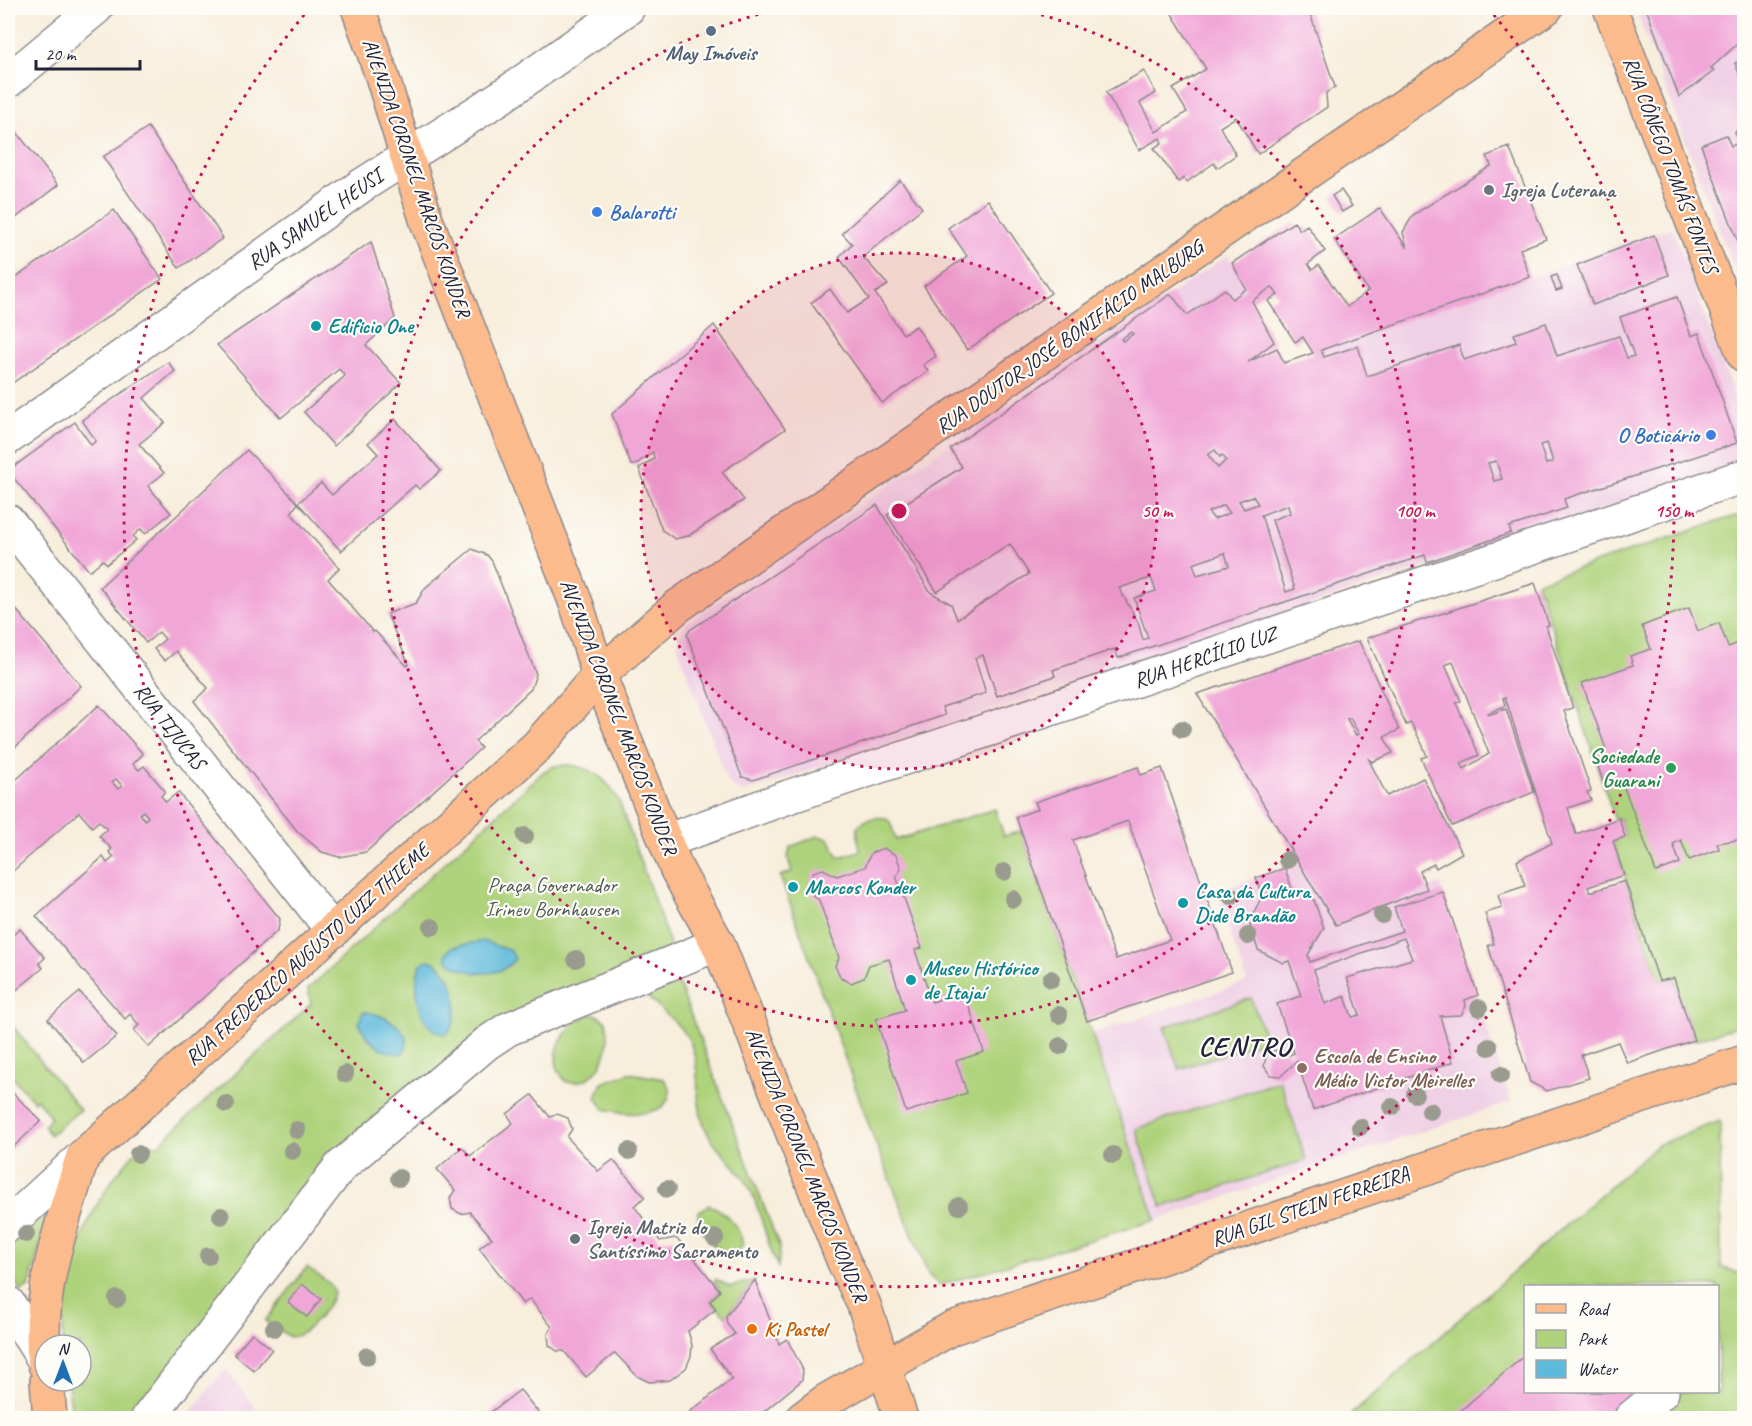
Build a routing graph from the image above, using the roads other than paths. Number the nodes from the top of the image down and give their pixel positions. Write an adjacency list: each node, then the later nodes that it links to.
1 (96, 8): 6 (street)
2 (358, 8): 7 (main road, AVENIDA CORONEL MARCOS KONDER)
3 (628, 8): 7 (street, RUA SAMUEL HEUSI)
4 (1546, 8): 12 (main road, RUA DOUTOR JOSÉ BONIFÁCIO MALBURG)
5 (1610, 8): 8 (main road, RUA CÔNEGO TOMÁS FONTES)
6 (8, 81)
7 (406, 155): 9 (street, RUA SAMUEL HEUSI); 12 (main road, AVENIDA CORONEL MARCOS KONDER)
8 (1744, 356)
9 (8, 438)
10 (1744, 476): 13 (street, RUA HERCÍLIO LUZ)
11 (8, 521): 14 (street, RUA TIJUCAS)
12 (599, 675): 13 (main road, AVENIDA CORONEL MARCOS KONDER); 14 (main road, RUA FREDERICO AUGUSTO LUIZ THIEME)
13 (666, 841): 15 (main road, AVENIDA CORONEL MARCOS KONDER)
14 (333, 931): 17 (main road, RUA FREDERICO AUGUSTO LUIZ THIEME)
15 (718, 944): 22 (main road, AVENIDA CORONEL MARCOS KONDER); 24 (street)
16 (1744, 1062): 22 (main road, RUA GIL STEIN FERREIRA)
17 (83, 1156): 18 (street, RUA FREDERICO AUGUSTO LUIZ THIEME); 20 (main road)
18 (8, 1225)
19 (8, 1303): 21 (street)
20 (46, 1333)
21 (33, 1343)
22 (883, 1367): 25 (main road, RUA GIL STEIN FERREIRA); 26 (main road, AVENIDA CORONEL MARCOS KONDER)
23 (1661, 1393): 27 (street)
24 (148, 1419)
25 (803, 1419)
26 (901, 1419)
27 (1631, 1419)

